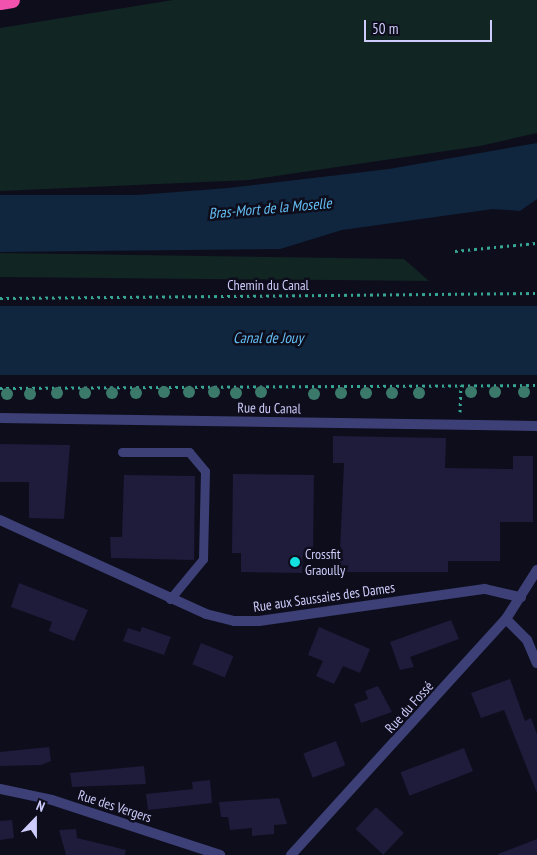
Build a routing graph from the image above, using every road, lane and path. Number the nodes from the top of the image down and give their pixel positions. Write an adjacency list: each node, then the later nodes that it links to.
1 (12, 0): 2 (highway)
2 (0, 2)
3 (537, 243): 4 (path)
4 (455, 251)
5 (537, 293): 6 (path, Chemin du Canal)
6 (0, 298)
7 (461, 385): 8 (path); 9 (path); 10 (path)
8 (537, 385)
9 (0, 388)
10 (460, 407)
11 (0, 418): 12 (street, Rue du Canal)
12 (537, 426)
13 (122, 452): 17 (lane)
14 (0, 520): 17 (street, Rue aux Saussaies des Dames)
15 (537, 570): 16 (street, Rue du Fossé)
16 (521, 597): 17 (street, Rue aux Saussaies des Dames); 18 (street, Rue du Fossé)
17 (170, 599)
18 (506, 619): 19 (street); 22 (street, Rue du Fossé)
19 (537, 663)
20 (0, 789): 21 (street, Rue des Vergers)
21 (220, 855)
22 (291, 855)

